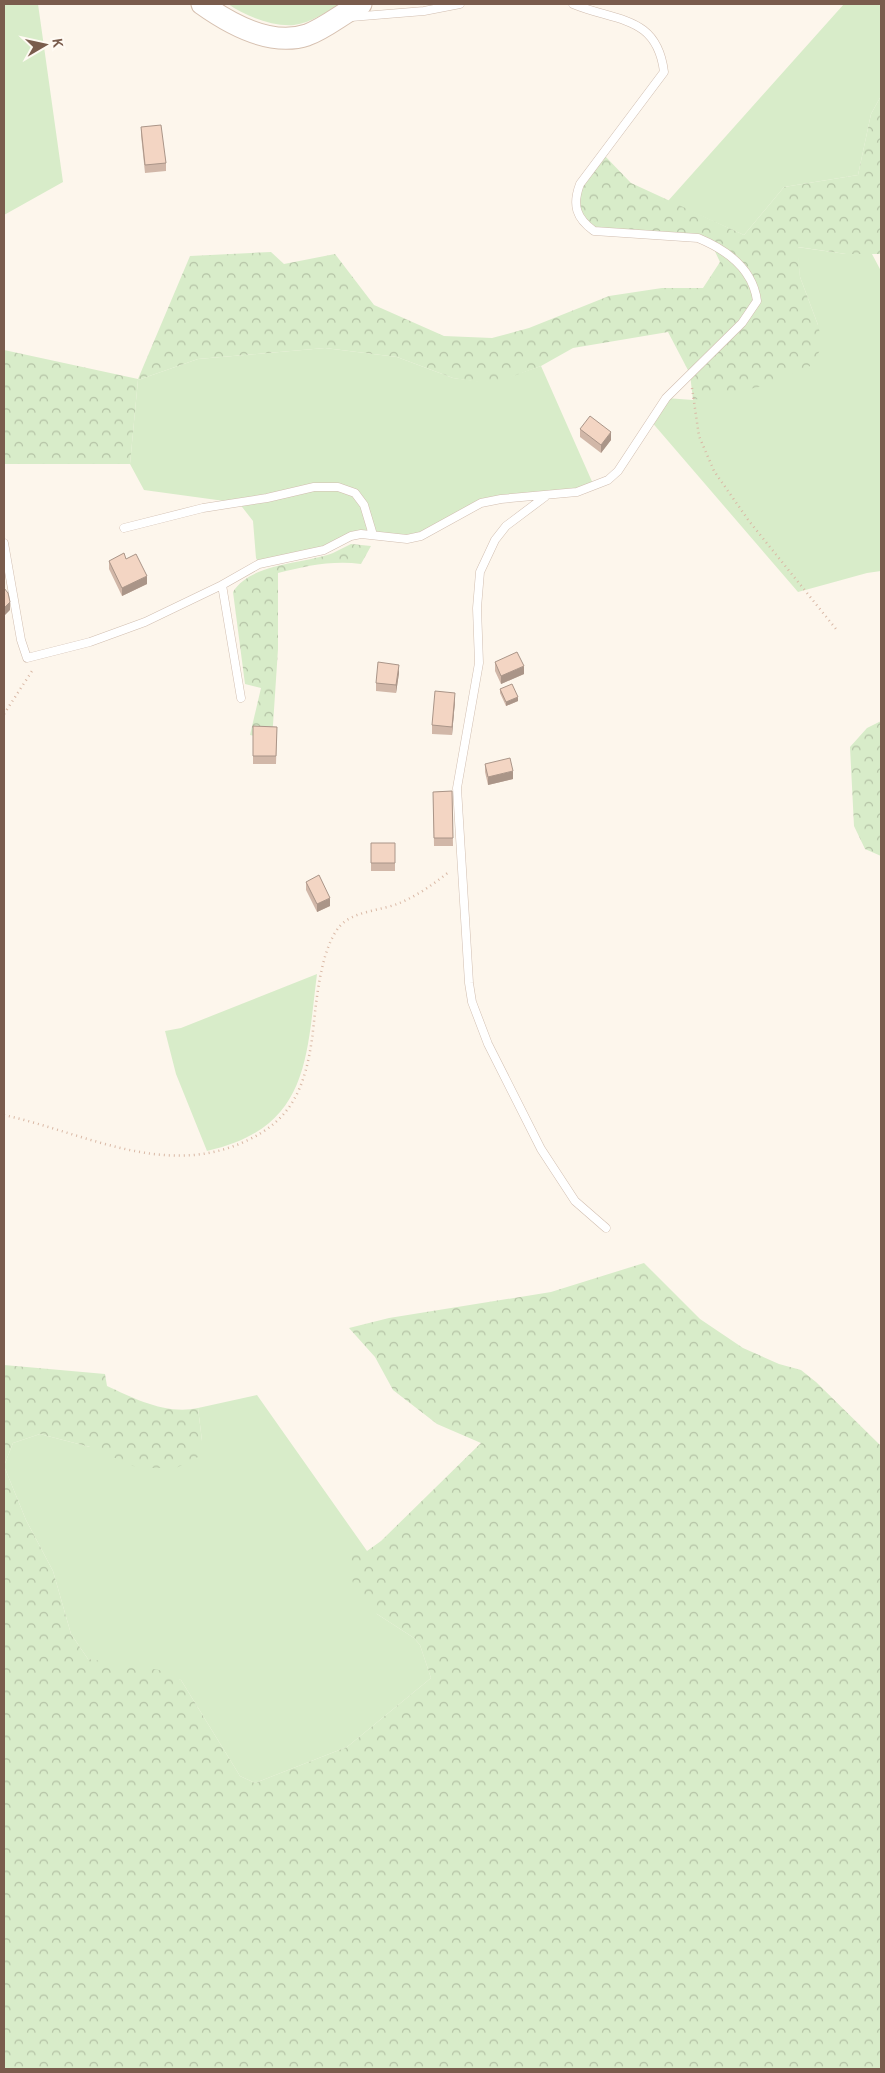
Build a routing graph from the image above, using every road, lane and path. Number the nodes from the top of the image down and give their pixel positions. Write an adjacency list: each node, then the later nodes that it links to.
1 (202, 4): 5 (street)
2 (361, 4): 5 (street)
3 (460, 4): 5 (lane)
4 (573, 4): 6 (lane)
5 (334, 20)
6 (690, 374): 7 (lane); 12 (path)
7 (548, 495): 9 (lane); 16 (lane)
8 (124, 528): 9 (lane)
9 (373, 535): 11 (lane)
10 (4, 542): 13 (lane)
11 (222, 586): 13 (lane); 14 (lane)
12 (836, 628)
13 (44, 654): 15 (path)
14 (241, 698)
15 (4, 714)
16 (461, 864): 17 (path); 18 (lane)
17 (4, 1115)
18 (606, 1228)

